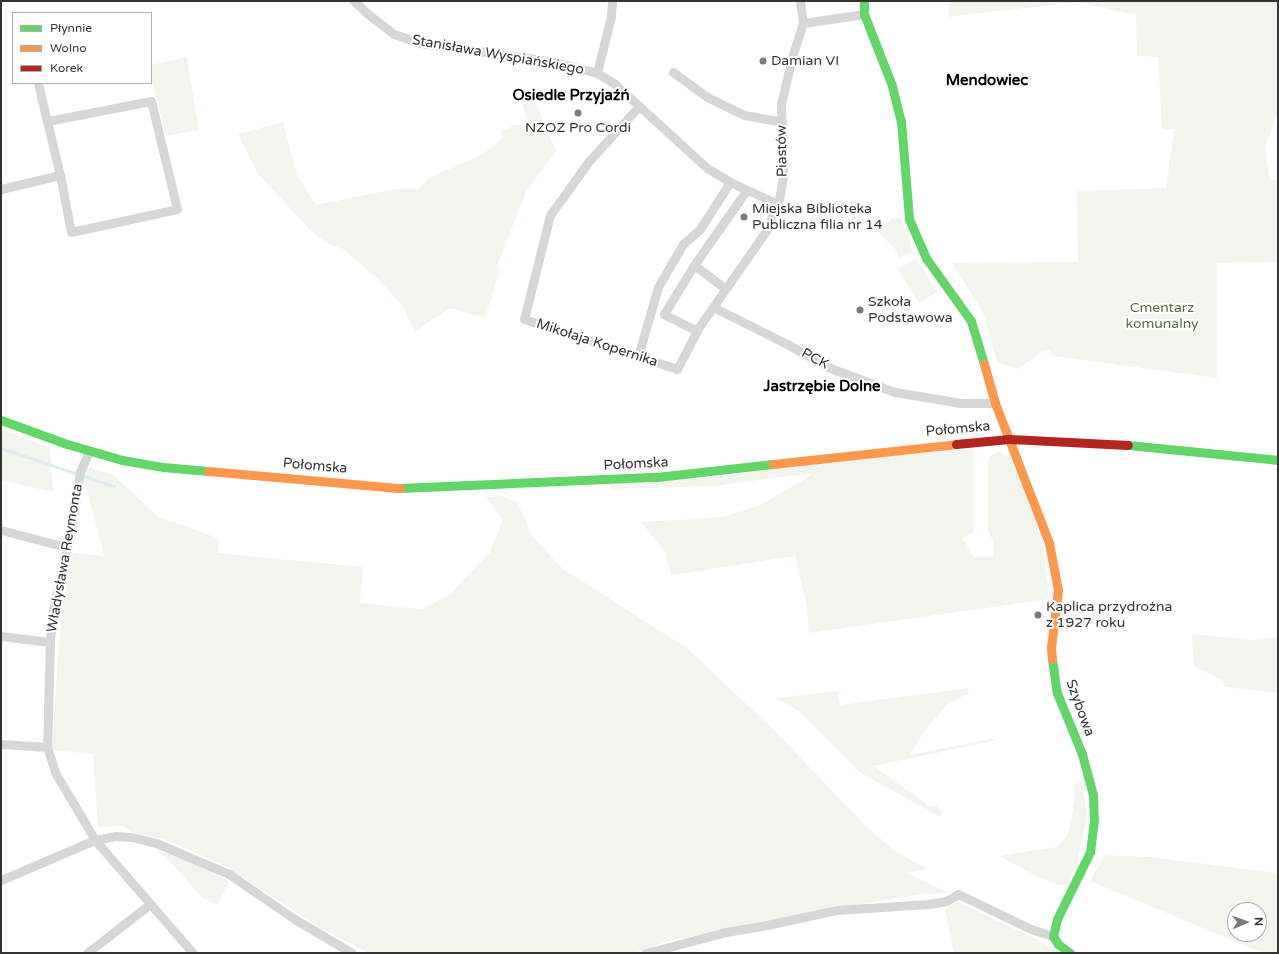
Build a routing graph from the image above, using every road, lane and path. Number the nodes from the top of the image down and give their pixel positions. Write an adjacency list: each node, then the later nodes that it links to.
1 (354, 1): 8 (street, Stanisława Wyspiańskiego)
2 (612, 1): 8 (street)
3 (800, 1): 6 (street, Piastów)
4 (864, 1): 5 (street)
5 (864, 14): 6 (street); 24 (street, Szybowa)
6 (803, 23): 12 (street, Piastów)
7 (673, 72): 12 (street)
8 (597, 74): 10 (street, Stanisława Wyspiańskiego)
9 (38, 84): 11 (street)
10 (639, 106): 14 (street, Stanisława Wyspiańskiego); 22 (street, Mikołaja Kopernika)
11 (47, 121): 13 (street); 13 (street)
12 (782, 122): 17 (street, Piastów)
13 (60, 175): 15 (street)
14 (730, 182): 16 (street, Stanisława Wyspiańskiego); 22 (street)
15 (1, 189)
16 (746, 190): 17 (street, Stanisława Wyspiańskiego); 18 (street)
17 (778, 204): 19 (street, Piastów)
18 (694, 265): 19 (street); 21 (street)
19 (725, 288): 20 (street, Piastów)
20 (713, 307): 21 (street, Piastów); 24 (street, PCK)
21 (697, 331): 23 (street, Piastów)
22 (638, 356): 23 (street, Mikołaja Kopernika)
23 (678, 368)
24 (995, 403): 26 (street, Szybowa)
25 (1, 420): 27 (street, Połomska)
26 (1009, 439): 27 (street, Połomska); 28 (street, Połomska); 38 (street, Szybowa)
27 (89, 452): 30 (street, Władysława Reymonta)
28 (1278, 460)
29 (1, 530): 30 (street)
30 (66, 547): 32 (street, Władysława Reymonta)
31 (1, 636): 32 (street)
32 (50, 642): 34 (street, Władysława Reymonta)
33 (1, 744): 34 (street)
34 (47, 747): 35 (street, Władysława Reymonta)
35 (95, 840): 36 (street); 37 (street, Władysława Reymonta); 41 (street)
36 (1, 880)
37 (150, 904): 39 (street); 40 (street, Władysława Reymonta)
38 (1053, 936): 42 (street); 43 (street)
39 (87, 953)
40 (193, 953)
41 (352, 953)
42 (646, 953)
43 (1070, 953)

